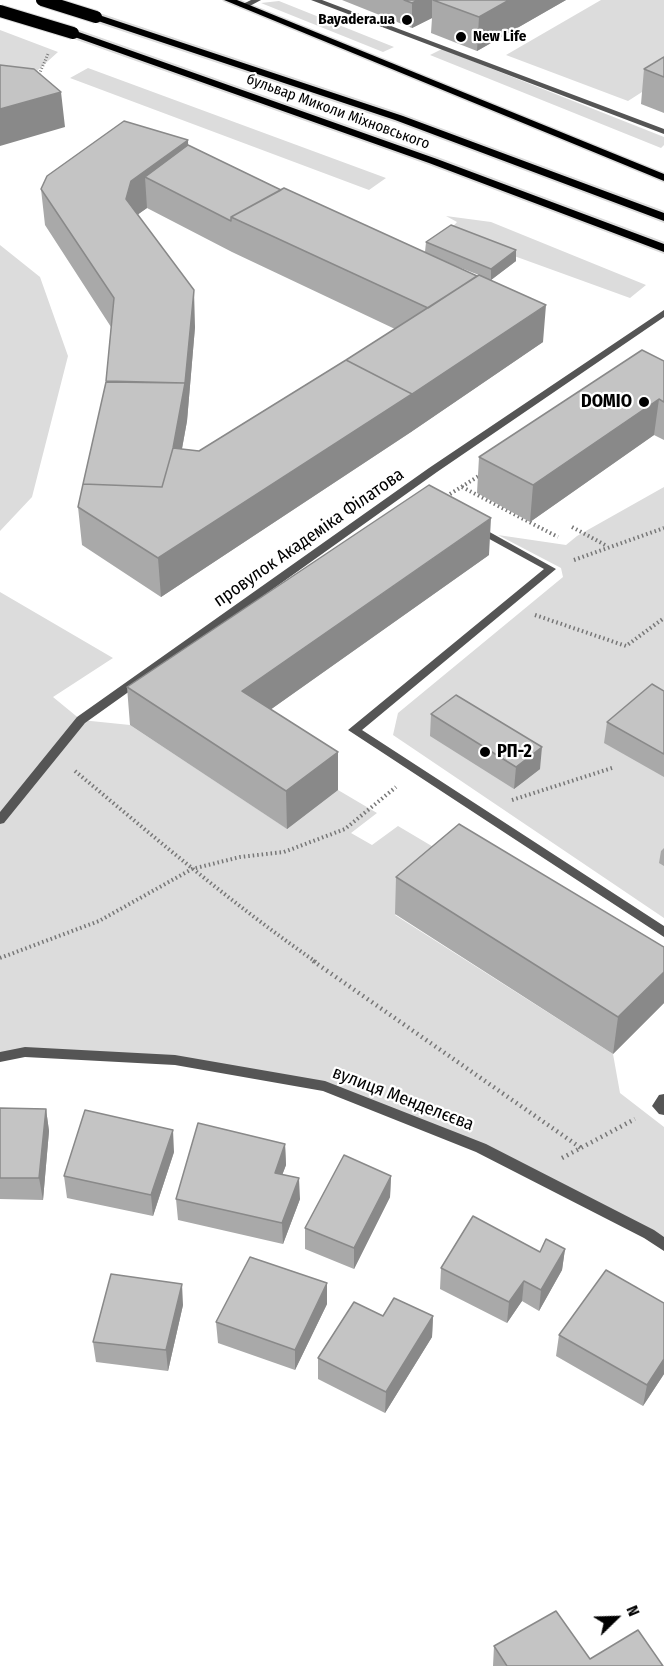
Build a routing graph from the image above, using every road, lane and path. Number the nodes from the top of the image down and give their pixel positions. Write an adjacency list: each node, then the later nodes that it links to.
1 (42, 0): 9 (highway, бульвар Миколи Міхновського, bridge)
2 (229, 0): 5 (main road)
3 (256, 0): 5 (street)
4 (315, 0): 7 (street)
5 (243, 6): 8 (main road)
6 (0, 11): 10 (highway, бульвар Миколи Міхновського, bridge)
7 (664, 132)
8 (664, 178)
9 (664, 217)
10 (664, 248)
11 (664, 313): 13 (street, провулок Академіка Філатова)
12 (491, 468): 14 (path)
13 (433, 470): 14 (path); 15 (street, провулок Академіка Філатова)
14 (462, 487): 16 (path); 20 (path)
15 (408, 489): 16 (street); 25 (street, провулок Академіка Філатова)
16 (434, 505)
17 (463, 521): 22 (street)
18 (572, 527): 21 (path)
19 (664, 528): 21 (path)
20 (558, 537)
21 (608, 547): 22 (path)
22 (552, 569): 23 (street)
23 (506, 606): 24 (path); 27 (street)
24 (664, 618)
25 (54, 753): 29 (street, провулок Академіка Філатова); 30 (path)
26 (612, 768): 28 (path)
27 (416, 771): 28 (street); 30 (path)
28 (478, 811): 31 (street)
29 (0, 820)
30 (192, 869): 32 (path); 35 (path)
31 (664, 932)
32 (0, 958)
33 (0, 1057): 36 (street, вулиця Менделєєва)
34 (662, 1105): 35 (path)
35 (581, 1148): 36 (path)
36 (532, 1174): 37 (street, вулиця Менделєєва)
37 (664, 1245)

